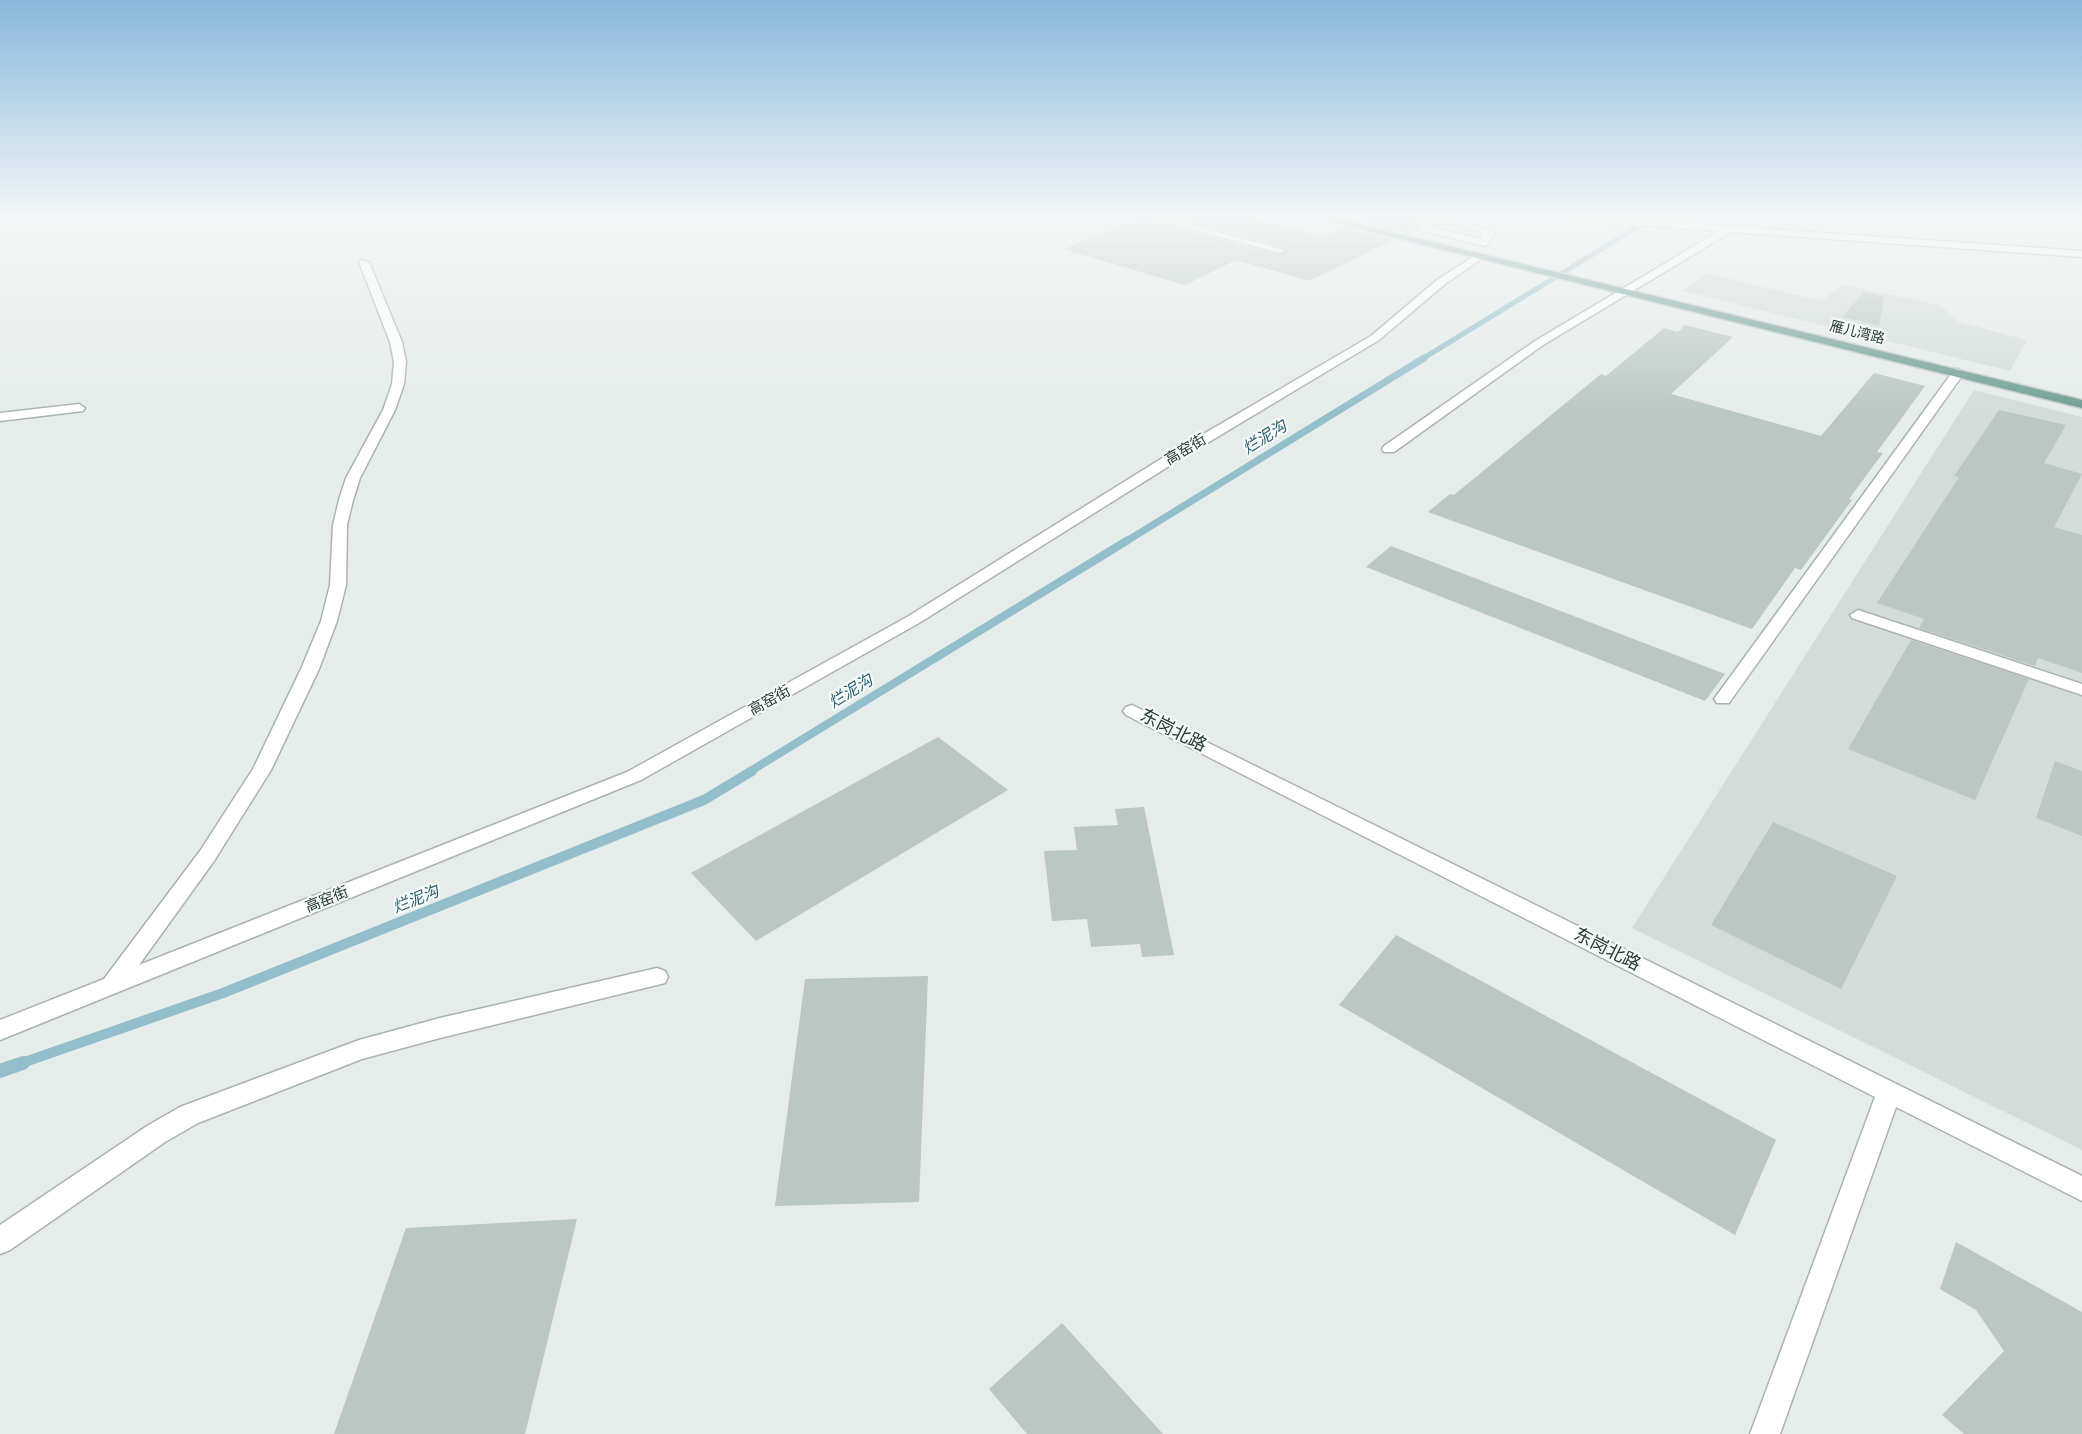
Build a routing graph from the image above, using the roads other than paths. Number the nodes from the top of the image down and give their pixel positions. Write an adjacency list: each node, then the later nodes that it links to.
1 (372, 282): 16 (street)
2 (1441, 282): 16 (street, 高窑街)
3 (1583, 282): 5 (main road, 雁儿湾路)
4 (1642, 282): 5 (street)
5 (1625, 292): 6 (main road, 雁儿湾路); 10 (street)
6 (1958, 373): 7 (main road, 雁儿湾路); 13 (street)
7 (2082, 404)
8 (79, 408): 9 (street)
9 (0, 417)
10 (1389, 450)
11 (1858, 615): 12 (street)
12 (2082, 690)
13 (1723, 699)
14 (1132, 711): 18 (street, 东岗北路)
15 (657, 977): 20 (street)
16 (110, 987): 17 (street, 高窑街)
17 (0, 1030)
18 (1889, 1092): 19 (street, 东岗北路); 21 (street)
19 (2082, 1189)
20 (0, 1241)
21 (1765, 1434)

